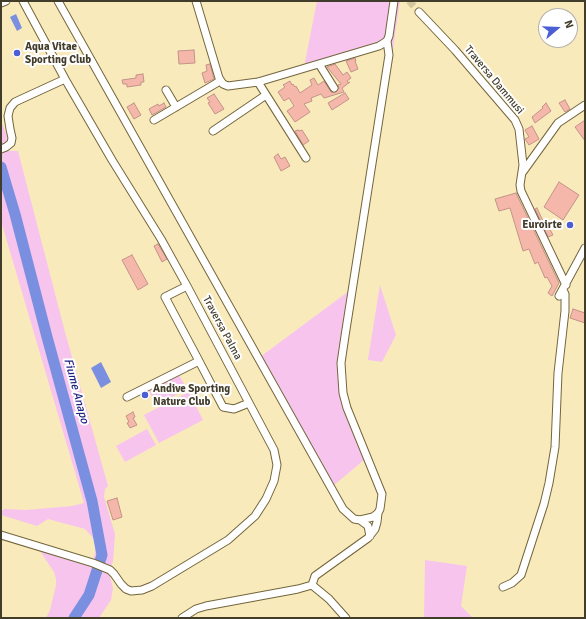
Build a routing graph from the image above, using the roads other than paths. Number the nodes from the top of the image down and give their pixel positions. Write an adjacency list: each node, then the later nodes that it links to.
1 (6, 1): 6 (street)
2 (23, 1): 10 (street, Traversa Palma)
3 (58, 1): 30 (street)
4 (196, 1): 11 (street)
5 (394, 1): 8 (street)
6 (1, 3)
7 (419, 12): 22 (street, Traversa Dammusi)
8 (387, 41): 9 (street); 29 (street)
9 (320, 64): 12 (street); 13 (street)
10 (65, 78): 20 (street); 24 (street, Traversa Palma)
11 (220, 81): 12 (street); 17 (street)
12 (258, 82): 15 (street)
13 (334, 88)
14 (166, 90): 17 (street)
15 (266, 94): 19 (street); 21 (street)
16 (585, 106): 22 (street)
17 (176, 107): 18 (street)
18 (154, 120)
19 (213, 131)
20 (3, 148)
21 (306, 158)
22 (522, 173): 25 (street, Traversa Dammusi)
23 (585, 248): 25 (street)
24 (187, 286): 26 (street); 28 (street, Traversa Palma)
25 (562, 290): 34 (street, Traversa Dammusi)
26 (199, 361): 27 (street); 28 (street)
27 (127, 397)
28 (249, 403): 31 (street, Traversa Palma)
29 (378, 513): 30 (street); 32 (street)
30 (360, 520): 32 (street)
31 (1, 535)
32 (370, 536): 33 (street)
33 (312, 585): 35 (street); 36 (street)
34 (503, 587)
35 (182, 618)
36 (346, 618)

